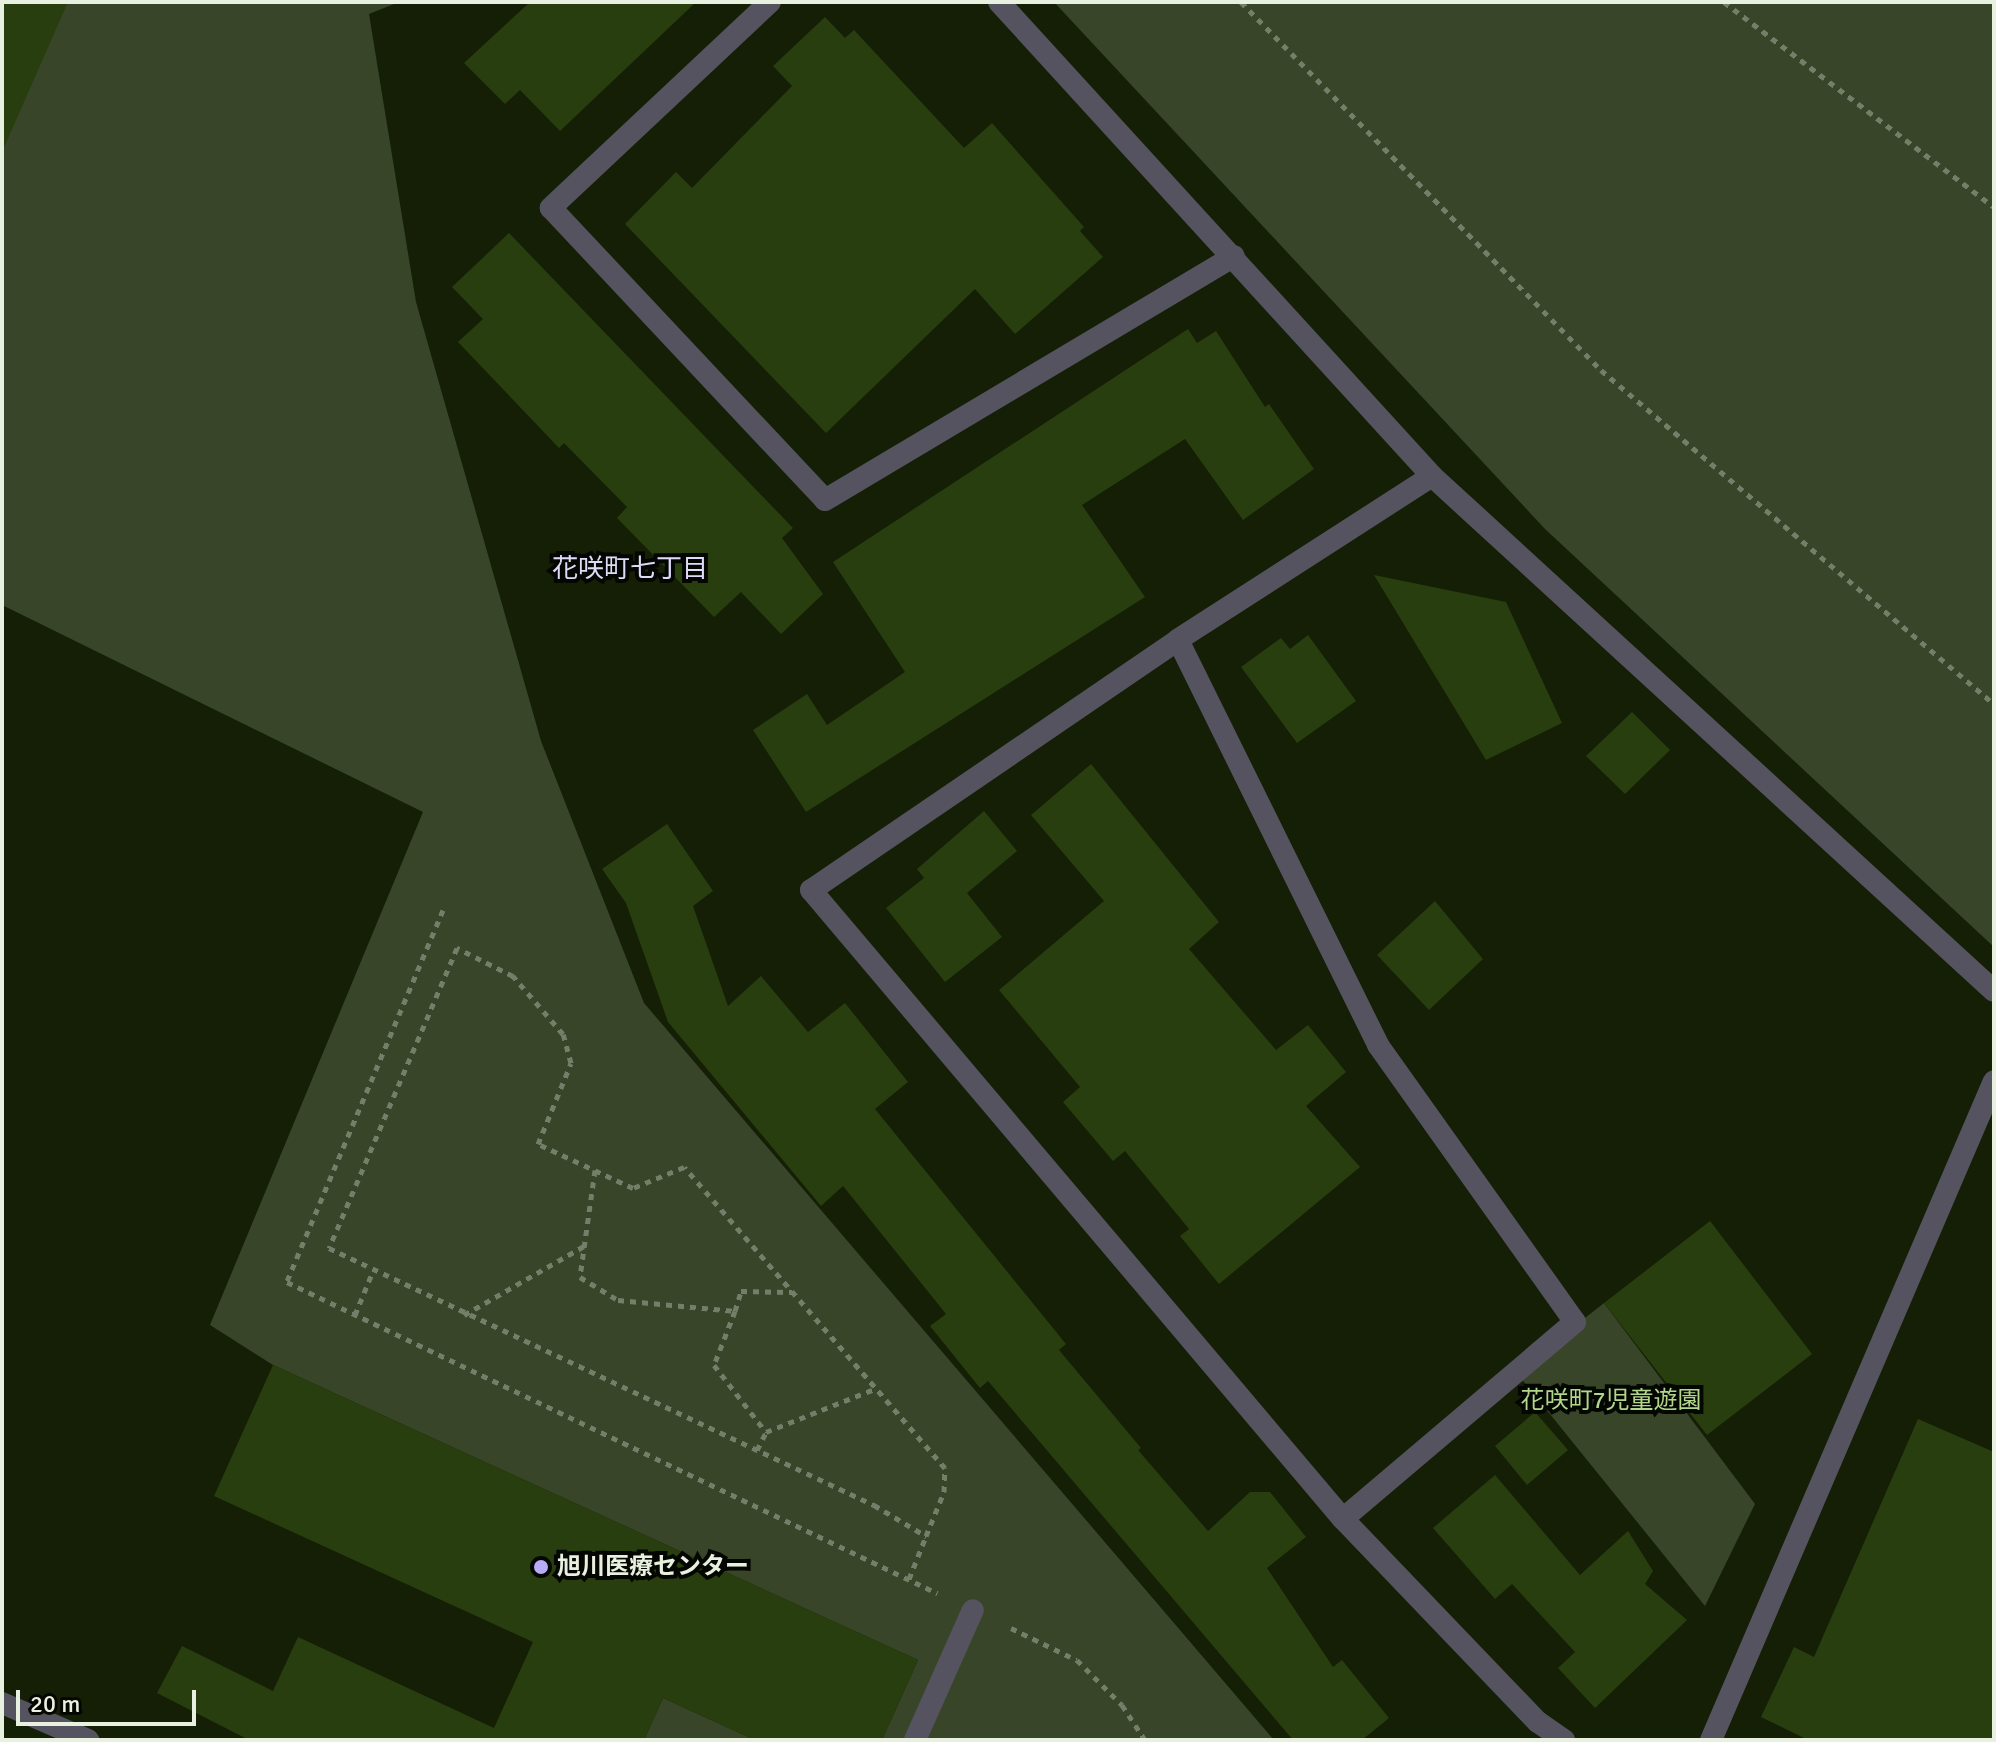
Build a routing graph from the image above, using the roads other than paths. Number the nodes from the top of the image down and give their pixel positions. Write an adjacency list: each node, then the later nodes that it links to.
1 (770, 2): 3 (street)
2 (999, 2): 3 (street)
3 (1234, 256): 4 (street)
4 (1432, 476): 5 (street); 6 (street)
5 (1178, 640): 8 (street); 8 (street)
6 (1994, 991)
7 (1994, 1081): 14 (street)
8 (1343, 1519): 13 (street)
9 (973, 1610): 12 (street)
10 (2, 1703): 11 (street)
11 (88, 1740)
12 (915, 1740)
13 (1564, 1740)
14 (1711, 1740)

